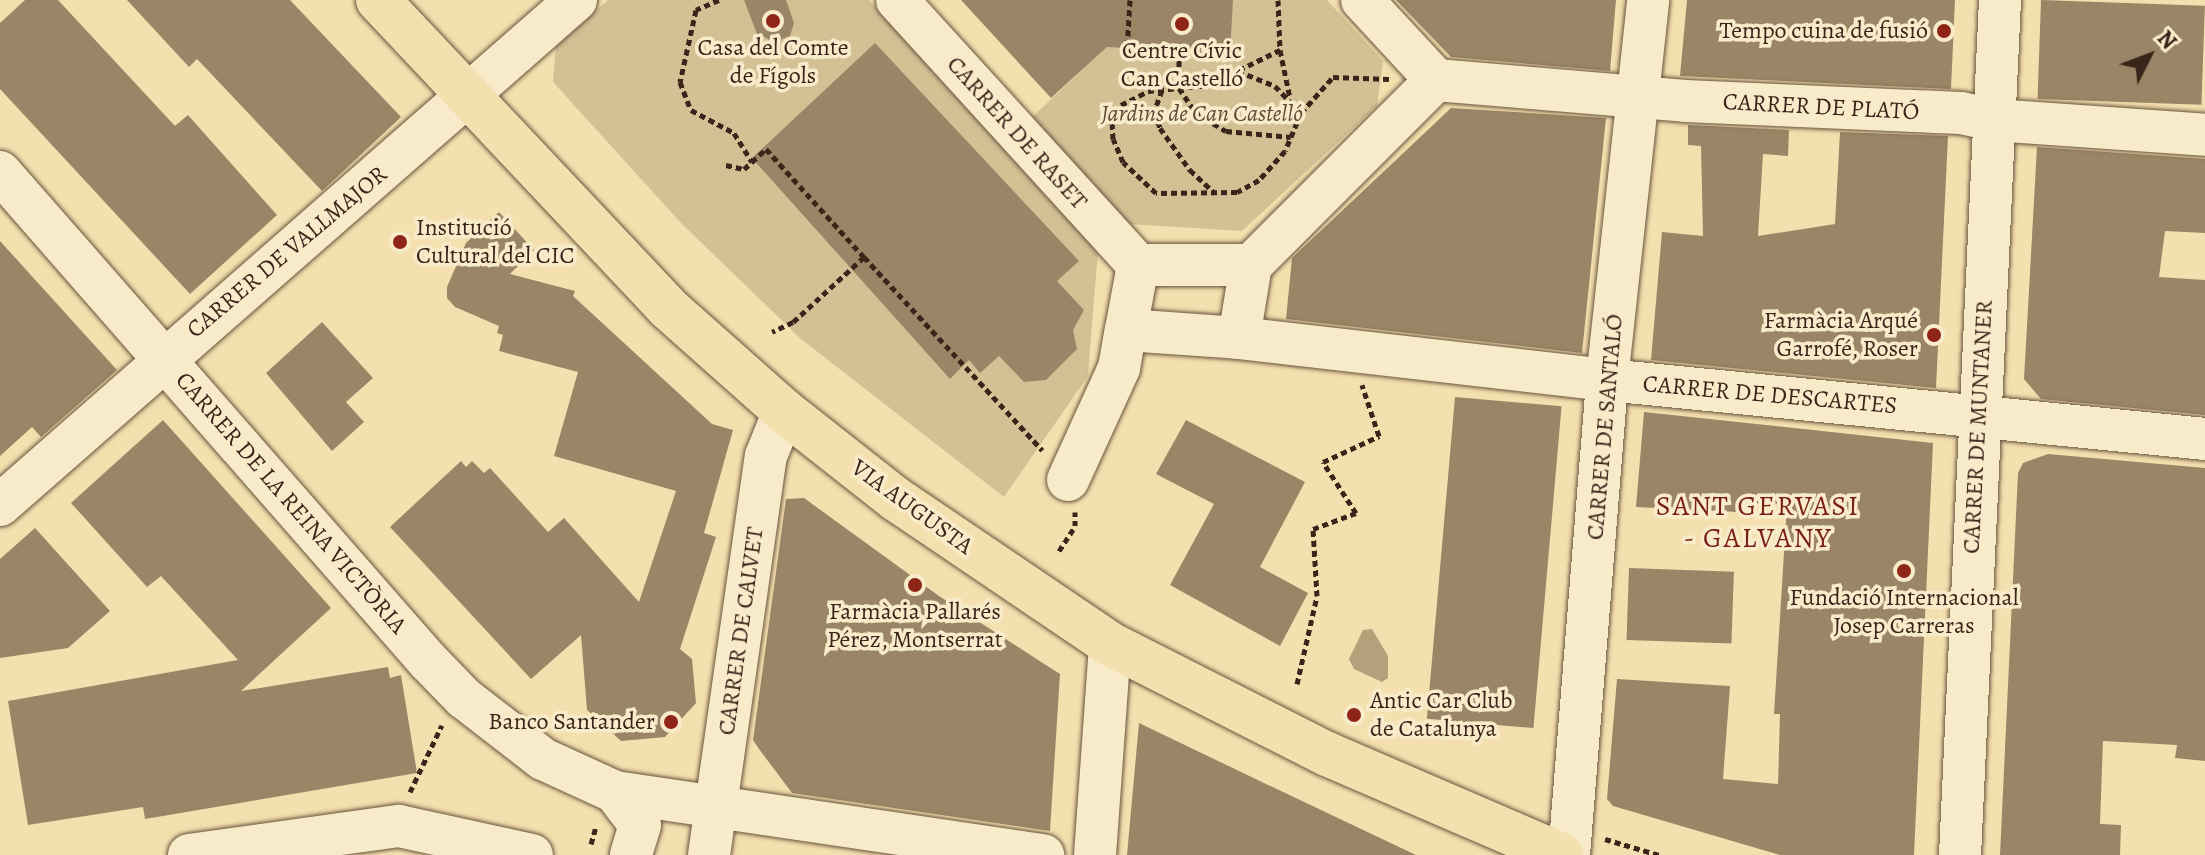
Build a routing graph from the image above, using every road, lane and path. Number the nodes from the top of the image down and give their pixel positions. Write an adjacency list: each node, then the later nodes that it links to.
1 (378, 0): 15 (main road, VIA AUGUSTA)
2 (576, 0): 15 (street, CARRER DE VALLMAJOR)
3 (719, 0): 22 (path)
4 (897, 0): 27 (street, CARRER DE RASET)
5 (1130, 0): 13 (path)
6 (1278, 0): 10 (path)
7 (1362, 0): 12 (street)
8 (1648, 0): 16 (street, CARRER DE SANTALÓ)
9 (2000, 0): 19 (street, CARRER DE MUNTANER)
10 (1280, 50): 11 (path); 17 (path)
11 (1238, 71): 13 (path); 17 (path)
12 (1436, 80): 16 (street, CARRER DE PLATÓ); 18 (path); 28 (street)
13 (1179, 88): 14 (path); 21 (path)
14 (1162, 90): 25 (path); 25 (path)
15 (468, 98): 32 (street, CARRER DE VALLMAJOR); 35 (main road, VIA AUGUSTA)
16 (1640, 98): 19 (street, CARRER DE PLATÓ); 34 (street, CARRER DE SANTALÓ)
17 (1290, 99): 18 (path)
18 (1301, 113): 21 (path)
19 (1993, 120): 20 (street, CARRER DE PLATÓ); 36 (street, CARRER DE MUNTANER)
20 (2205, 135)
21 (1291, 137): 25 (path)
22 (752, 162): 23 (path); 26 (path)
23 (726, 165)
24 (0, 172): 32 (street, CARRER DE LA REINA VICTÒRIA)
25 (1216, 194)
26 (864, 257): 30 (path); 38 (path)
27 (1138, 265): 28 (street); 29 (street)
28 (1251, 265): 31 (street)
29 (1126, 330): 31 (street, CARRER DE DESCARTES); 38 (street)
30 (772, 332)
31 (1239, 338): 34 (street, CARRER DE DESCARTES)
32 (164, 357): 39 (street, CARRER DE VALLMAJOR); 45 (street, CARRER DE LA REINA VICTÒRIA)
33 (1359, 374): 43 (path)
34 (1607, 380): 36 (street, CARRER DE DESCARTES); 48 (street, CARRER DE SANTALÓ)
35 (784, 411): 42 (main road, VIA AUGUSTA); 47 (street, CARRER DE CALVET)
36 (1978, 415): 37 (street, CARRER DE DESCARTES); 57 (street, CARRER DE MUNTANER)
37 (2205, 439)
38 (1074, 471)
39 (0, 505)
40 (1075, 526): 41 (path)
41 (1059, 551)
42 (1110, 644): 48 (main road, VIA AUGUSTA); 55 (street)
43 (1297, 684)
44 (439, 731): 46 (path)
45 (615, 792): 47 (street, CARRER DE LA REINA VICTÒRIA); 52 (street, CARRER DE LA REINA VICTÒRIA)
46 (410, 793)
47 (716, 808): 53 (street, CARRER DE CALVET); 54 (street, CARRER DE LA REINA VICTÒRIA)
48 (1574, 848): 56 (path)
49 (276, 849): 50 (street); 51 (street)
50 (189, 855)
51 (532, 855)
52 (631, 855)
53 (709, 855)
54 (1043, 855)
55 (1095, 855)
56 (1659, 855)
57 (1960, 855)

